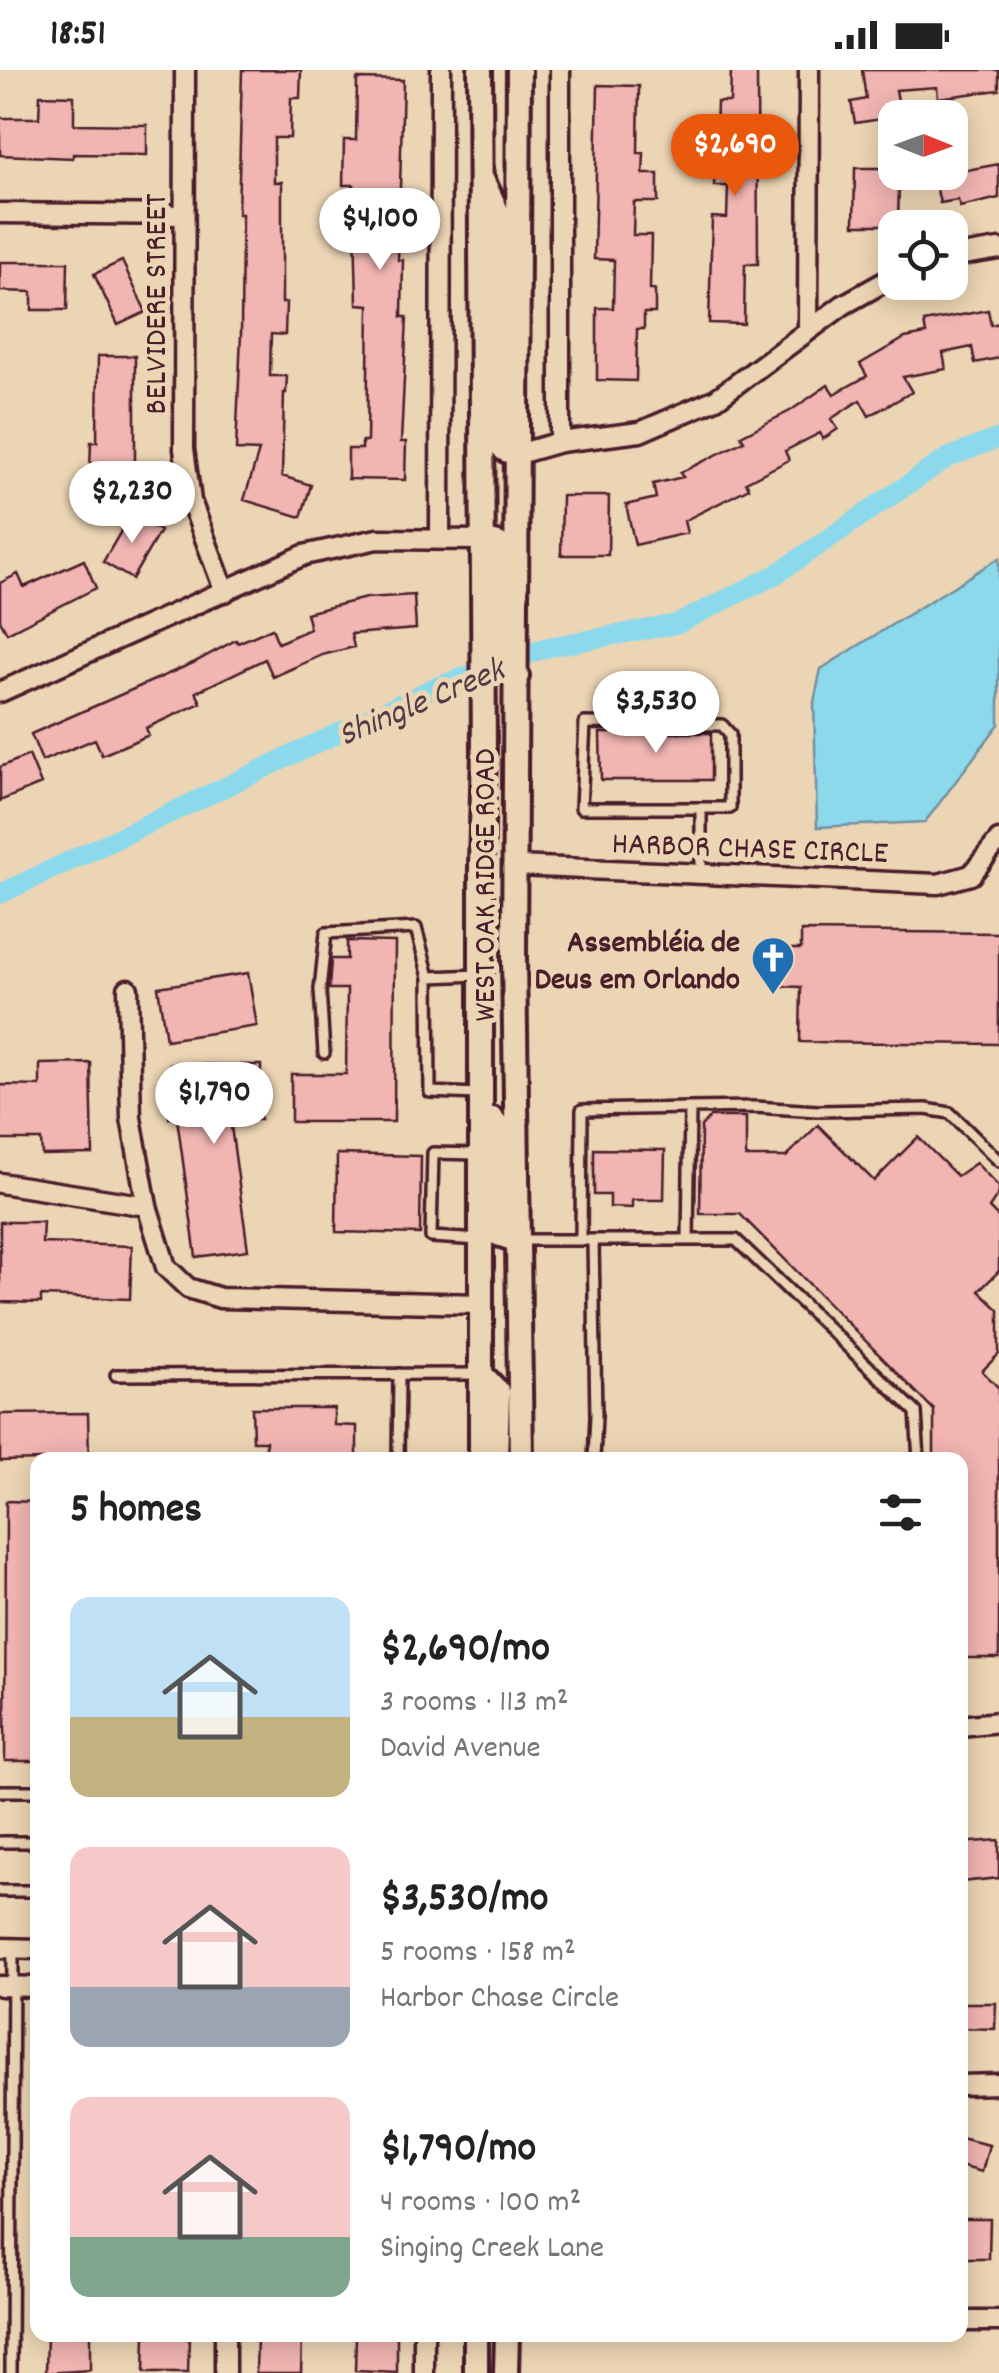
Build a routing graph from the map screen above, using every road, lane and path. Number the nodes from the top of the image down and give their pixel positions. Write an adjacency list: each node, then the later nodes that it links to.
1 (185, 70): 9 (street, BELVIDERE STREET)
2 (441, 70): 16 (street)
3 (480, 70): 7 (street, WEST OAK RIDGE ROAD)
4 (519, 70): 15 (street, WEST OAK RIDGE ROAD)
5 (560, 70): 14 (street)
6 (808, 70): 13 (street)
7 (480, 176): 15 (street); 17 (street, WEST OAK RIDGE ROAD)
8 (0, 213): 9 (street)
9 (184, 216): 18 (street, BELVIDERE STREET)
10 (999, 248): 11 (street)
11 (968, 253)
12 (878, 283): 13 (street)
13 (808, 330): 14 (street)
14 (560, 442): 15 (street)
15 (518, 454): 19 (street, WEST OAK RIDGE ROAD)
16 (440, 539): 17 (street); 18 (street)
17 (481, 540): 19 (street); 23 (street, WEST OAK RIDGE ROAD)
18 (225, 592): 20 (street)
19 (517, 676): 24 (street, WEST OAK RIDGE ROAD)
20 (0, 692)
21 (700, 808): 21 (lane); 25 (lane)
22 (999, 840): 25 (street, HARBOR CHASE CIRCLE)
23 (481, 866): 24 (lane, HARBOR CHASE CIRCLE); 26 (street, WEST OAK RIDGE ROAD)
24 (515, 866): 25 (street, HARBOR CHASE CIRCLE); 38 (street, WEST OAK RIDGE ROAD)
25 (701, 874)
26 (481, 975): 27 (lane); 30 (street, WEST OAK RIDGE ROAD)
27 (429, 976): 29 (lane); 30 (lane)
28 (128, 989): 35 (street)
29 (324, 1053)
30 (481, 1101): 32 (street, WEST OAK RIDGE ROAD); 38 (street)
31 (690, 1108): 33 (lane); 36 (lane); 39 (lane)
32 (481, 1154): 37 (street, WEST OAK RIDGE ROAD); 37 (lane)
33 (999, 1161)
34 (0, 1183): 35 (street)
35 (147, 1206): 41 (street)
36 (688, 1239): 40 (lane); 50 (lane)
37 (481, 1240): 41 (street, WEST OAK RIDGE ROAD)
38 (516, 1240): 39 (lane); 48 (street, WEST OAK RIDGE ROAD)
39 (580, 1240): 40 (lane)
40 (593, 1240): 49 (lane)
41 (481, 1304): 43 (street, WEST OAK RIDGE ROAD)
42 (399, 1374): 43 (lane); 44 (lane); 45 (lane)
43 (481, 1374): 46 (street, WEST OAK RIDGE ROAD); 47 (street)
44 (116, 1375)
45 (398, 1452)
46 (481, 1452)
47 (496, 1452)
48 (523, 1452)
49 (594, 1452)
50 (918, 1452)
51 (999, 1722): 52 (street)
52 (968, 1725)
53 (0, 1791): 54 (lane)
54 (30, 1791)
55 (0, 1842): 56 (lane)
56 (30, 1842)
57 (0, 1891): 58 (lane)
58 (30, 1891)
59 (6, 1948): 60 (lane)
60 (6, 1986): 69 (lane)
61 (999, 2084): 62 (street)
62 (968, 2085)
63 (968, 2321): 64 (street)
64 (999, 2321)
65 (225, 2342): 70 (street)
66 (424, 2342): 71 (street)
67 (476, 2342): 72 (street)
68 (506, 2342): 73 (street)
69 (11, 2373)
70 (225, 2373)
71 (424, 2373)
72 (476, 2373)
73 (506, 2373)

